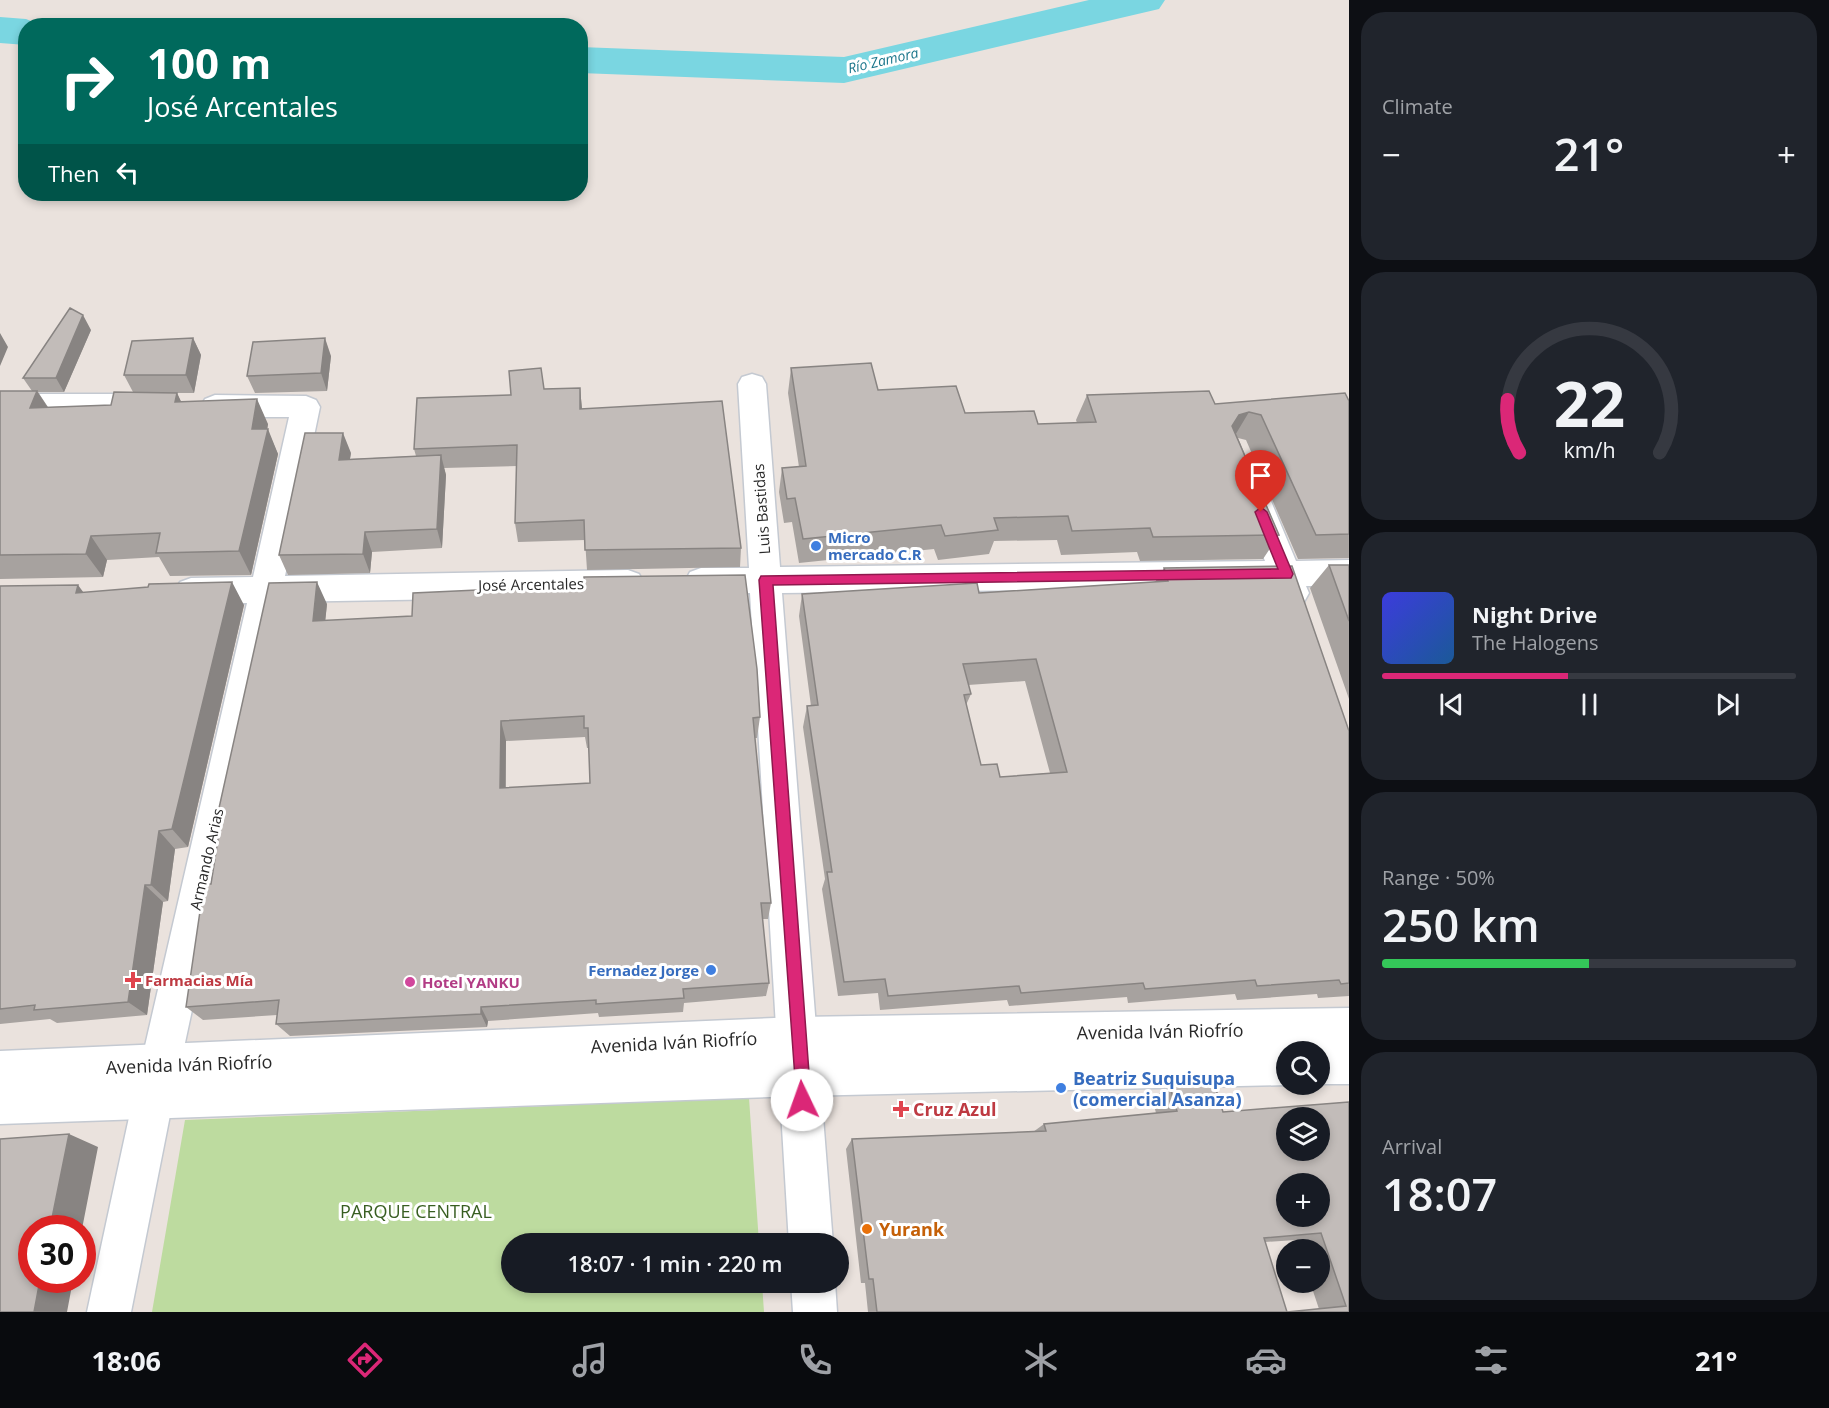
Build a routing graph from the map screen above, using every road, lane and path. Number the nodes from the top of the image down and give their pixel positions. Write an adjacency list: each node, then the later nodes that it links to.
1 (752, 384): 6 (street, Luis Bastidas)
2 (0, 404): 7 (street, Armando Arias)
3 (1244, 471): 5 (street)
4 (1349, 573): 5 (street, José Arcentales)
5 (1287, 574): 6 (street, José Arcentales); 9 (street)
6 (766, 580): 7 (street, José Arcentales); 11 (street, Luis Bastidas)
7 (267, 590): 8 (street, José Arcentales); 16 (street, Armando Arias)
8 (163, 591)
9 (1302, 620)
10 (1349, 1028): 11 (street, Avenida Iván Riofrío)
11 (800, 1057): 14 (street, Avenida Iván Riofrío); 16 (street, Avenida Iván Riofrío); 18 (street, Luis Bastidas)
12 (1330, 1064): 13 (street)
13 (1349, 1064)
14 (1276, 1065)
15 (0, 1071): 16 (street, Avenida Iván Riofrío)
16 (155, 1083): 17 (street, Avenida Iván Riofrío); 20 (street, Armando Arias)
17 (0, 1104)
18 (810, 1233)
19 (814, 1293): 21 (street)
20 (109, 1312)
21 (815, 1312)

